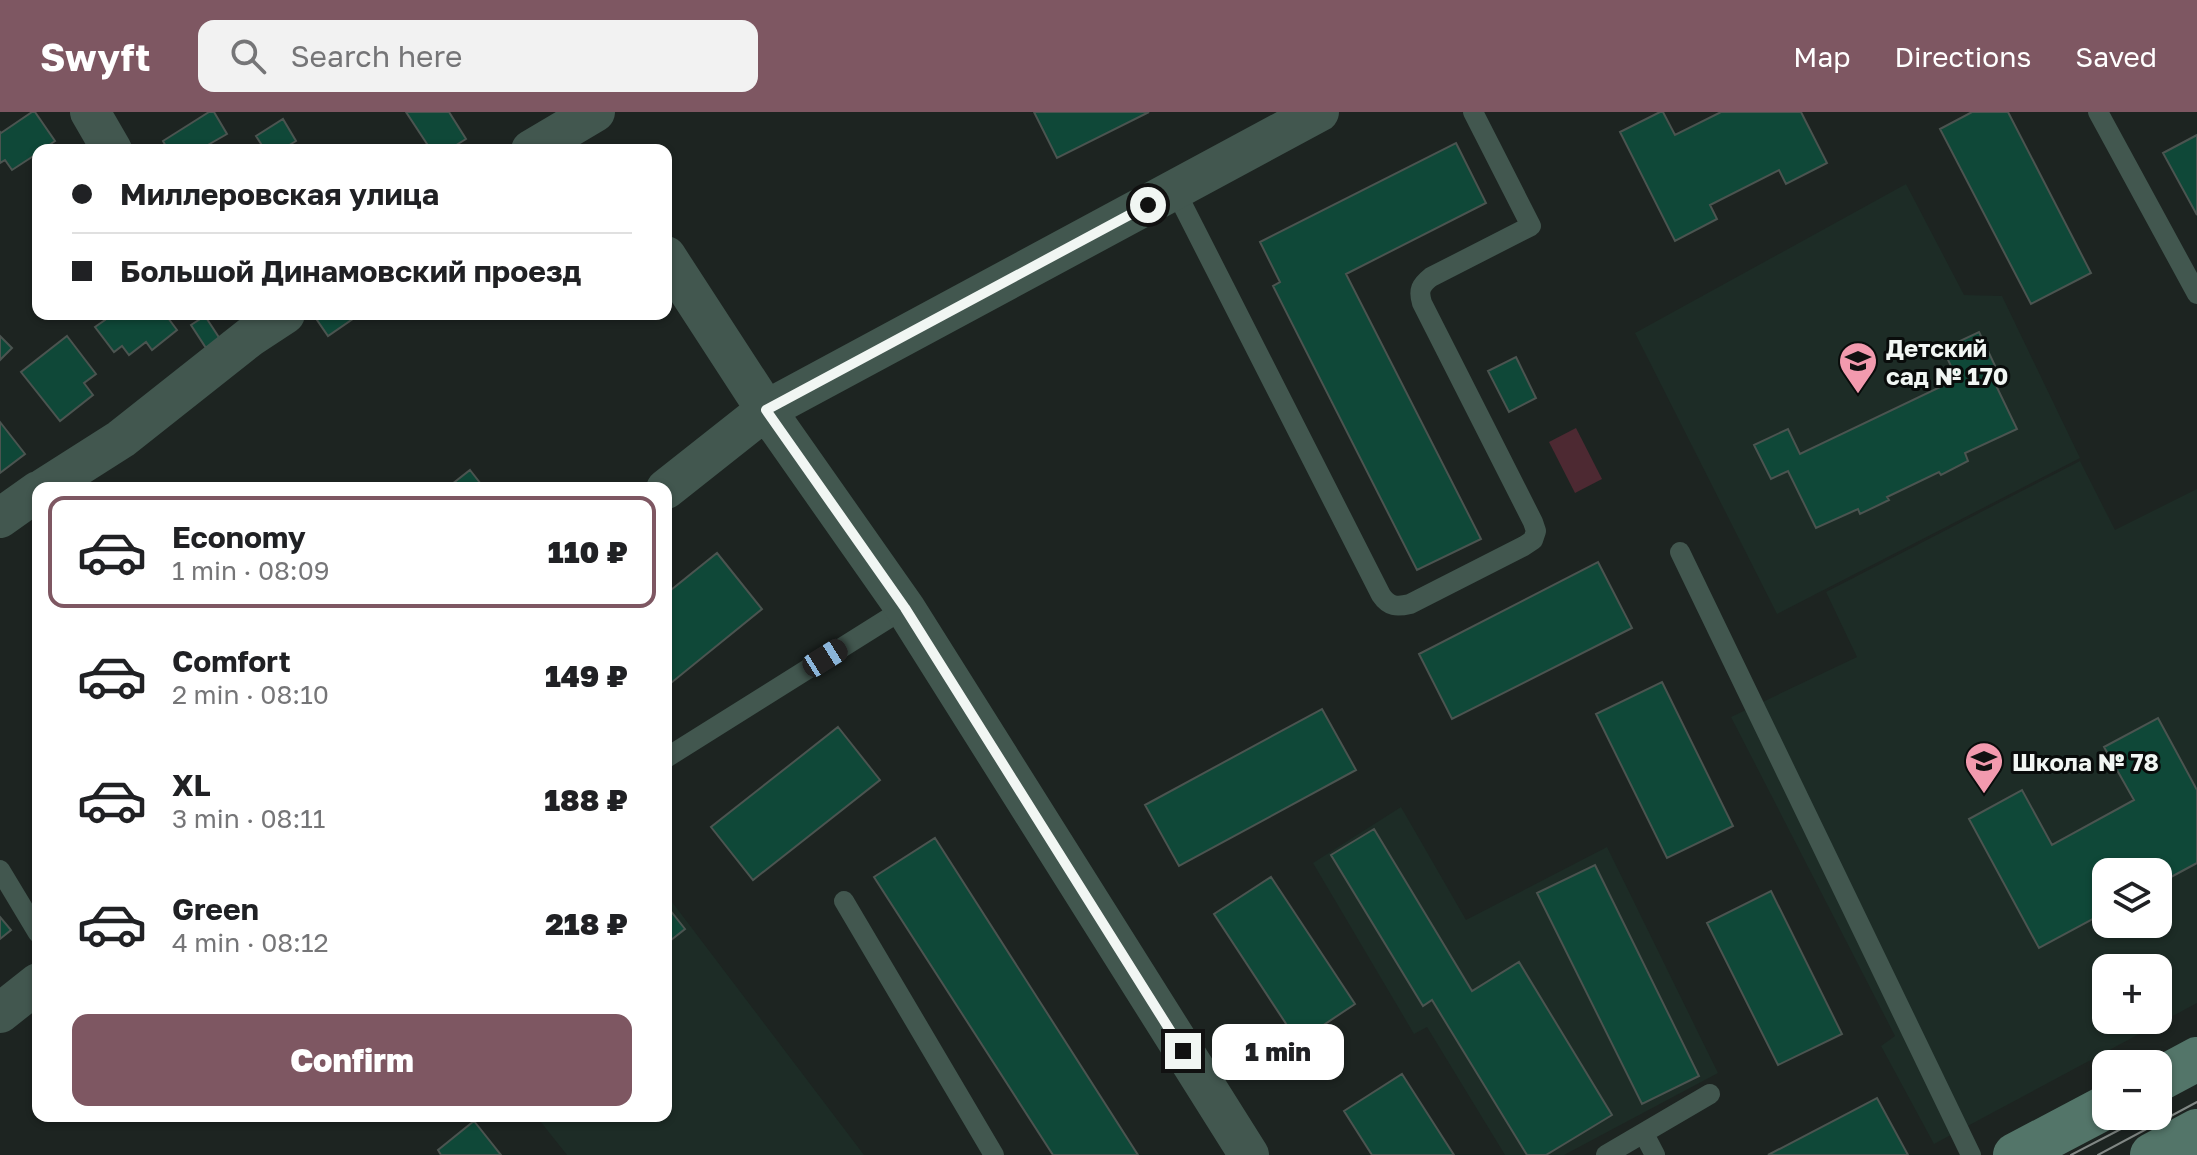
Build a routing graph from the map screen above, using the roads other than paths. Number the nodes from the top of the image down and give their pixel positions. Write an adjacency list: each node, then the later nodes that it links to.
1 (90, 112): 6 (street)
2 (1319, 112): 8 (street)
3 (1473, 112): 8 (lane)
4 (2098, 112): 10 (lane)
5 (585, 124): 7 (street)
6 (109, 144)
7 (543, 144)
8 (1175, 190): 13 (street)
9 (672, 265): 13 (street)
10 (2197, 294)
11 (262, 320): 12 (street)
12 (238, 326): 14 (street)
13 (766, 410): 15 (street); 19 (street)
14 (53, 482)
15 (672, 484)
16 (32, 495): 17 (street)
17 (0, 518)
18 (1680, 552): 36 (lane)
19 (905, 608): 20 (lane); 33 (street)
20 (672, 754)
21 (0, 870): 23 (lane)
22 (844, 901): 32 (lane)
23 (32, 923)
24 (32, 988): 25 (street)
25 (0, 1013)
26 (2197, 1059): 27 (street)
27 (2172, 1072)
28 (1710, 1094): 31 (lane)
29 (2092, 1114): 37 (street)
30 (2197, 1131): 38 (street)
31 (1644, 1134): 34 (lane); 35 (lane)
32 (994, 1155)
33 (1249, 1155)
34 (1606, 1155)
35 (1655, 1155)
36 (1971, 1155)
37 (2015, 1155)
38 (2152, 1155)

